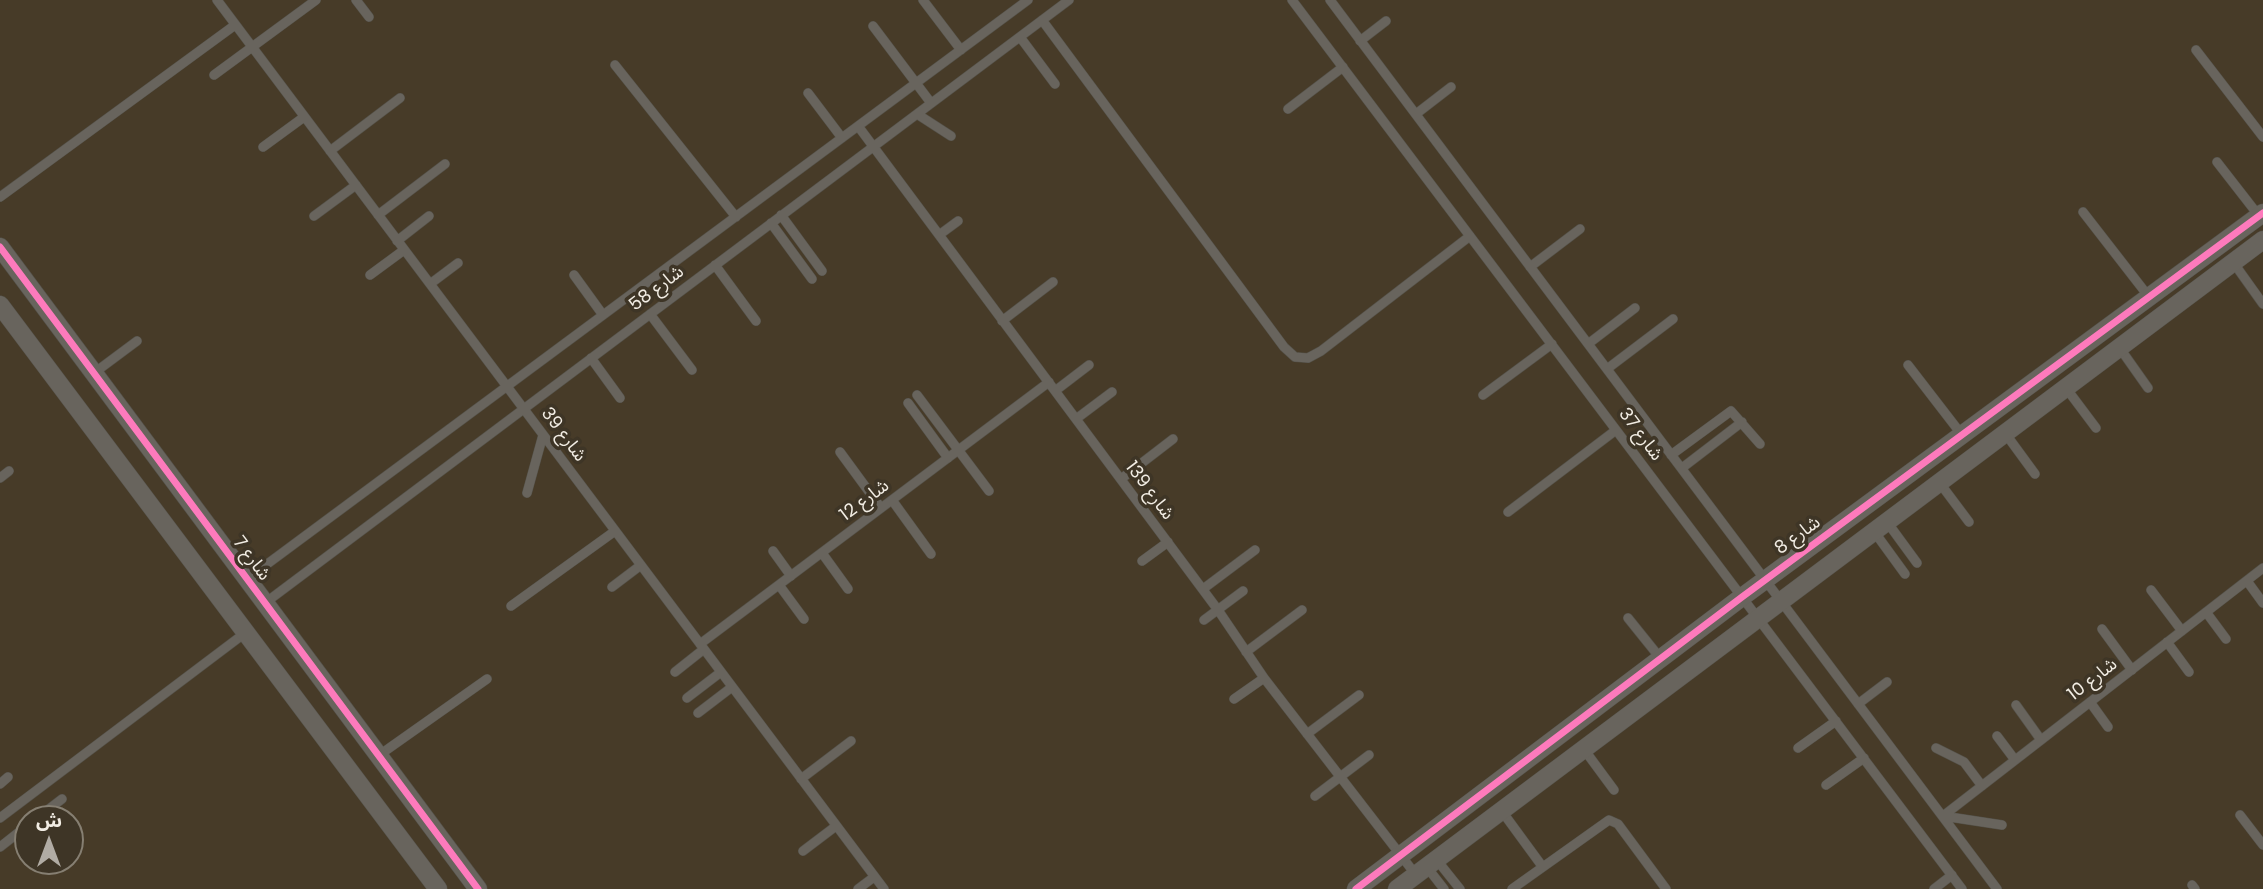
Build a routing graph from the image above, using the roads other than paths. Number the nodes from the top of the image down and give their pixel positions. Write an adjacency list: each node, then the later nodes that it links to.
1 (217, 0): 12 (lane, شارع 39)
2 (316, 0): 16 (lane)
3 (356, 0): 9 (lane)
4 (923, 0): 17 (lane)
5 (1028, 0): 17 (lane, شارع 58)
6 (1069, 0): 10 (lane, شارع 58)
7 (1293, 0): 20 (lane, شارع 37)
8 (1330, 0): 15 (lane, شارع 37)
9 (369, 17)
10 (1042, 20): 14 (lane, شارع 58); 54 (lane)
11 (1386, 21): 15 (lane)
12 (235, 25): 16 (lane, شارع 39); 42 (lane)
13 (873, 26): 22 (lane)
14 (1020, 37): 23 (lane); 27 (lane, شارع 58)
15 (1360, 41): 30 (lane, شارع 37)
16 (252, 47): 21 (lane); 31 (lane, شارع 39)
17 (961, 50): 22 (lane, شارع 58)
18 (2196, 50): 34 (lane)
19 (615, 65): 49 (lane)
20 (1343, 67): 28 (lane); 54 (lane, شارع 37)
21 (214, 75)
22 (916, 83): 27 (lane); 32 (lane, شارع 58)
23 (1055, 84)
24 (1451, 87): 30 (lane)
25 (808, 93): 35 (lane)
26 (400, 98): 38 (lane)
27 (931, 103): 29 (lane, شارع 58)
28 (1288, 109)
29 (917, 114): 33 (lane); 37 (lane, شارع 58)
30 (1416, 114): 62 (lane, شارع 37)
31 (304, 117): 36 (lane); 38 (lane, شارع 39)
32 (858, 126): 35 (lane, شارع 58); 37 (lane, شارع 139)
33 (951, 136)
34 (2263, 137)
35 (842, 138): 49 (lane, شارع 58)
36 (263, 147)
37 (873, 147): 46 (lane, شارع 58); 53 (lane, شارع 139)
38 (330, 151): 41 (lane, شارع 39)
39 (2217, 162): 44 (lane)
40 (445, 164): 45 (lane)
41 (356, 185): 45 (lane, شارع 39); 47 (lane)
42 (0, 197)
43 (2083, 212): 69 (lane)
44 (2261, 214): 69 (street, شارع 8)
45 (378, 215): 55 (lane, شارع 39)
46 (781, 215): 51 (lane, شارع 58); 63 (lane)
47 (314, 216)
48 (429, 216): 55 (lane)
49 (736, 216): 74 (lane, شارع 58)
50 (958, 221): 53 (lane)
51 (771, 223): 61 (lane, شارع 58); 66 (lane)
52 (1580, 229): 62 (lane)
53 (939, 235): 77 (lane, شارع 139)
54 (1470, 236): 79 (lane, شارع 37)
55 (397, 240): 58 (lane, شارع 39)
56 (2263, 240): 59 (street)
57 (0, 247): 87 (street, شارع 7)
58 (404, 250): 64 (lane); 68 (lane, شارع 39)
59 (2233, 262): 70 (lane); 81 (street)
60 (458, 263): 68 (lane)
61 (715, 265): 73 (lane, شارع 58); 76 (lane)
62 (1530, 267): 80 (lane, شارع 37)
63 (822, 271)
64 (370, 275)
65 (574, 275): 74 (lane)
66 (812, 279)
67 (1053, 282): 77 (lane)
68 (429, 284): 89 (lane, شارع 39)
69 (2149, 297): 104 (street, شارع 8)
70 (2263, 304)
71 (0, 305): 159 (street)
72 (1635, 308): 80 (lane)
73 (650, 314): 82 (lane, شارع 58); 86 (lane)
74 (603, 315): 89 (lane, شارع 58)
75 (1673, 319): 85 (lane)
76 (756, 321)
77 (1002, 321): 88 (lane, شارع 139)
78 (137, 341): 87 (lane)
79 (1552, 344): 94 (lane); 101 (lane, شارع 37)
80 (1588, 344): 85 (lane, شارع 37)
81 (2119, 347): 90 (street); 91 (lane)
82 (591, 358): 95 (lane); 97 (lane, شارع 58)
83 (1089, 365): 88 (lane, شارع 12)
84 (1908, 365): 104 (lane)
85 (1607, 369): 109 (lane, شارع 37)
86 (692, 370)
87 (94, 373): 136 (street, شارع 7)
88 (1052, 386): 98 (lane, شارع 139); 107 (lane, شارع 12)
89 (507, 387): 97 (lane, شارع 39); 136 (lane, شارع 58)
90 (2066, 387): 100 (lane); 102 (street)
91 (2148, 387)
92 (1112, 392): 98 (lane)
93 (917, 395): 107 (lane)
94 (1483, 395)
95 (620, 398)
96 (908, 403): 110 (lane)
97 (523, 409): 103 (lane, شارع 39); 147 (lane, شارع 58)
98 (1076, 419): 115 (lane, شارع 139)
99 (1742, 422): 106 (lane); 109 (lane); 111 (lane)
100 (2096, 428)
101 (1616, 430): 121 (lane); 145 (lane, شارع 37)
102 (2004, 433): 113 (lane); 116 (street)
103 (543, 435): 118 (lane); 124 (lane, شارع 39)
104 (1962, 435): 137 (street, شارع 8)
105 (1173, 439): 115 (lane)
106 (1760, 444)
107 (958, 450): 110 (lane, شارع 12); 117 (lane)
108 (840, 452): 120 (lane)
109 (1671, 455): 111 (lane, شارع 37)
110 (948, 458): 119 (lane, شارع 12)
111 (1682, 468): 137 (lane, شارع 37)
112 (9, 471): 114 (lane)
113 (2035, 474)
114 (0, 478)
115 (1121, 479): 125 (lane, شارع 139)
116 (1939, 482): 122 (lane); 123 (street)
117 (989, 491)
118 (527, 493)
119 (891, 500): 120 (lane, شارع 12); 129 (lane)
120 (881, 508): 128 (lane, شارع 12)
121 (1508, 512)
122 (1969, 522)
123 (1880, 526): 131 (lane); 134 (lane); 146 (street)
124 (615, 531): 132 (lane, شارع 39); 149 (lane)
125 (1168, 542): 130 (lane); 142 (lane, شارع 139)
126 (1255, 550): 142 (lane)
127 (773, 551): 135 (lane)
128 (822, 553): 135 (lane, شارع 12); 141 (lane)
129 (931, 554)
130 (1142, 561)
131 (1917, 562)
132 (640, 565): 140 (lane); 162 (lane, شارع 39)
133 (2263, 568): 138 (lane, شارع 10)
134 (1905, 574)
135 (791, 576): 139 (lane, شارع 12)
136 (247, 579): 147 (street, شارع 7)
137 (1765, 580): 145 (street, شارع 8); 146 (lane, شارع 37)
138 (2247, 581): 148 (lane); 152 (lane, شارع 10)
139 (779, 585): 155 (lane); 162 (lane, شارع 12)
140 (612, 587)
141 (848, 589)
142 (1203, 589): 150 (lane, شارع 139)
143 (2151, 590): 158 (lane)
144 (1243, 591): 150 (lane)
145 (1742, 597): 153 (lane, شارع 37); 164 (street, شارع 8)
146 (1780, 600): 153 (street); 177 (lane, شارع 37)
147 (265, 603): 190 (street, شارع 7)
148 (2263, 603)
149 (511, 606)
150 (1218, 610): 156 (lane); 163 (lane, شارع 139)
151 (1302, 610): 163 (lane)
152 (2206, 612): 158 (lane, شارع 10); 160 (lane)
153 (1758, 617): 180 (lane, شارع 37); 186 (street)
154 (1628, 618): 164 (lane)
155 (804, 619)
156 (1204, 620)
157 (2102, 629): 165 (lane)
158 (2182, 631): 161 (lane, شارع 10)
159 (245, 633): 206 (lane); 218 (street)
160 (2226, 639)
161 (2167, 642): 165 (lane, شارع 10); 167 (lane)
162 (702, 647): 166 (lane, شارع 12); 168 (lane, شارع 39)
163 (1246, 652): 169 (lane, شارع 139)
164 (1661, 659): 213 (street, شارع 8)
165 (2132, 670): 176 (lane, شارع 10)
166 (675, 671)
167 (2189, 671)
168 (721, 673): 172 (lane, شارع 39); 174 (lane)
169 (1264, 678): 175 (lane); 182 (lane, شارع 139)
170 (487, 679): 190 (lane)
171 (1887, 682): 177 (lane)
172 (732, 687): 179 (lane); 195 (lane, شارع 39)
173 (1359, 695): 182 (lane)
174 (687, 698)
175 (1234, 699)
176 (2090, 702): 181 (lane); 184 (lane, شارع 10)
177 (1858, 704): 205 (lane, شارع 37)
178 (2016, 705): 184 (lane)
179 (698, 713)
180 (1836, 721): 187 (lane); 191 (lane, شارع 37)
181 (2108, 727)
182 (1307, 734): 194 (lane, شارع 139)
183 (1997, 736): 192 (lane)
184 (2041, 740): 192 (lane, شارع 10)
185 (851, 741): 195 (lane)
186 (1583, 748): 199 (lane); 203 (street)
187 (1798, 748)
188 (1936, 748): 198 (lane)
189 (1369, 755): 194 (lane)
190 (379, 756): 219 (street, شارع 7)
191 (1864, 758): 197 (lane); 216 (lane, شارع 37)
192 (2015, 760): 198 (lane, شارع 10)
193 (8, 777): 196 (lane)
194 (1340, 777): 200 (lane); 213 (lane, شارع 139)
195 (801, 779): 208 (lane, شارع 39)
196 (0, 784)
197 (1826, 785)
198 (1982, 786): 205 (lane, شارع 10)
199 (1614, 790)
200 (1315, 796)
201 (62, 799): 202 (lane)
202 (54, 805)
203 (1501, 810): 214 (lane); 215 (street)
204 (2240, 815): 210 (lane)
205 (1942, 816): 207 (lane); 230 (lane, شارع 37)
206 (0, 818)
207 (2002, 825)
208 (836, 826): 212 (lane); 217 (lane, شارع 39)
209 (14, 836): 211 (lane)
210 (2263, 845)
211 (0, 847)
212 (803, 851)
213 (1401, 855): 215 (lane, شارع 139); 222 (street, شارع 8)
214 (1542, 866): 226 (lane); 227 (lane)
215 (1426, 867): 223 (street); 224 (lane); 225 (lane)
216 (1952, 875): 228 (lane); 229 (lane, شارع 37)
217 (874, 877): 220 (lane); 221 (lane, شارع 39)
218 (438, 889)
219 (478, 889)
220 (858, 889)
221 (884, 889)
222 (1356, 889)
223 (1397, 889)
224 (1444, 889)
225 (1460, 889)
226 (1511, 889)
227 (1666, 889)
228 (1934, 889)
229 (1962, 889)
230 (1997, 889)

